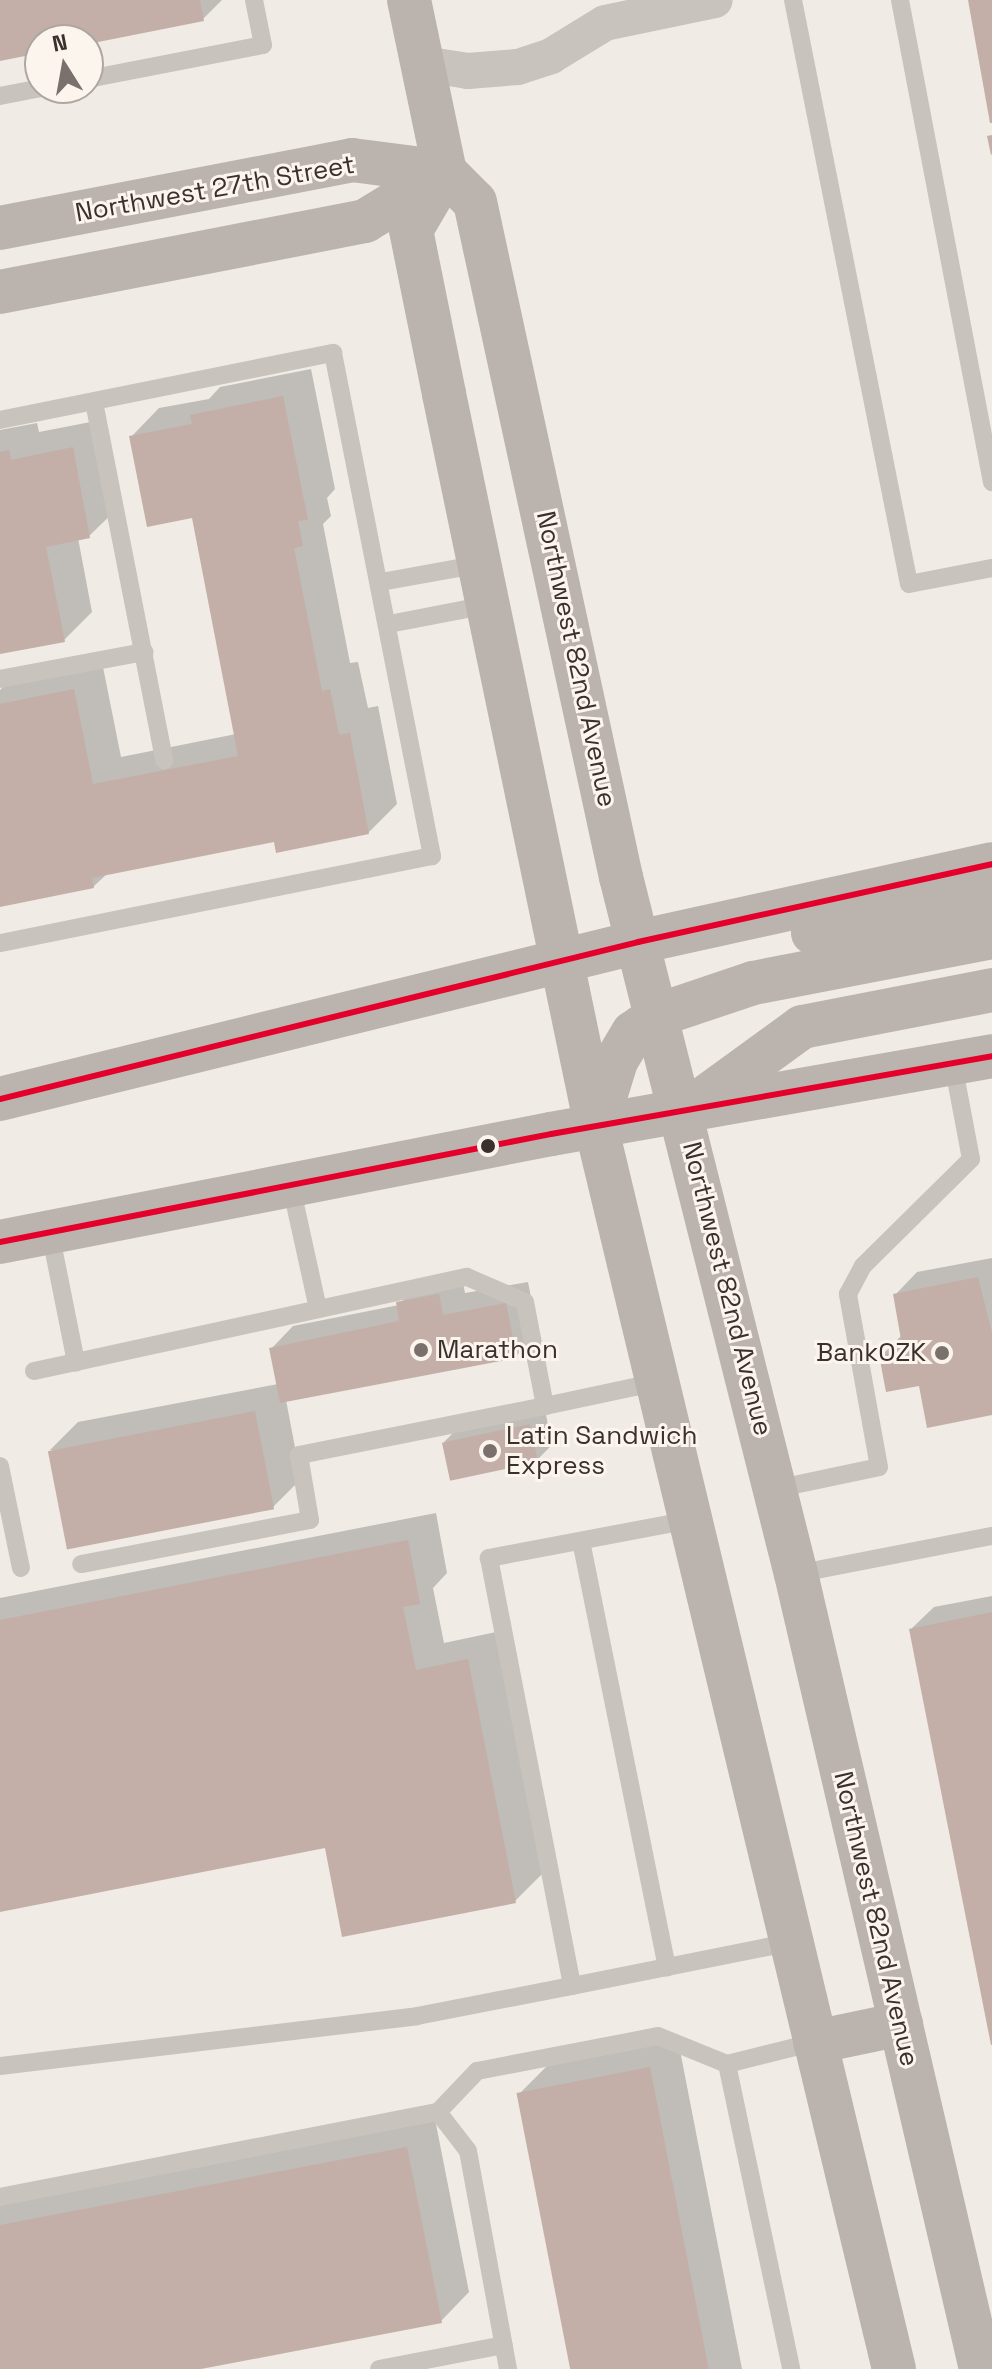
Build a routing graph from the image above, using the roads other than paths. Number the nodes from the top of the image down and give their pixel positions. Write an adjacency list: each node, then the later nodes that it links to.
1 (254, 0): 7 (lane)
2 (409, 0): 6 (street)
3 (715, 0): 6 (street)
4 (793, 0): 16 (lane)
5 (900, 0): 15 (lane)
6 (423, 64): 10 (street)
7 (104, 76)
8 (24, 91): 9 (lane)
9 (0, 96)
10 (445, 172): 11 (street, Northwest 27th Street); 12 (street); 18 (street); 26 (street, Northwest 82nd Avenue)
11 (0, 228)
12 (0, 292)
13 (94, 402): 14 (lane); 17 (lane); 20 (lane)
14 (0, 420)
15 (992, 482)
16 (992, 570)
17 (381, 582): 18 (lane); 19 (lane)
18 (485, 584): 19 (lane); 28 (street)
19 (389, 624): 27 (lane)
20 (144, 652): 21 (lane); 22 (lane)
21 (0, 679)
22 (164, 760)
23 (992, 864): 26 (street)
24 (992, 900): 26 (street)
25 (992, 937): 30 (street)
26 (638, 942): 28 (street); 30 (street, Northwest 82nd Avenue)
27 (0, 943)
28 (563, 961): 32 (street); 34 (street)
29 (992, 990): 33 (street)
30 (658, 1015): 33 (street, Northwest 82nd Avenue); 34 (street)
31 (973, 1060): 33 (street); 44 (lane)
32 (0, 1099)
33 (684, 1113): 34 (street); 44 (street, Northwest 82nd Avenue)
34 (596, 1126): 35 (street); 41 (street)
35 (291, 1186): 36 (street); 38 (lane)
36 (50, 1232): 37 (street); 39 (lane)
37 (0, 1242)
38 (318, 1309): 39 (lane); 42 (lane)
39 (76, 1362): 40 (lane)
40 (34, 1371)
41 (658, 1382): 42 (lane); 45 (street)
42 (545, 1406): 48 (lane)
43 (0, 1466): 49 (lane)
44 (775, 1489): 50 (street, Northwest 82nd Avenue)
45 (690, 1520): 47 (lane); 51 (street)
46 (992, 1536): 50 (lane)
47 (581, 1541): 52 (lane); 53 (lane)
48 (81, 1564)
49 (21, 1568)
50 (796, 1574): 54 (street, Northwest 82nd Avenue)
51 (792, 1942): 52 (lane); 55 (street)
52 (667, 1967): 53 (lane)
53 (572, 1986): 57 (lane)
54 (901, 2024): 55 (street); 61 (street, Northwest 82nd Avenue)
55 (815, 2042): 56 (lane); 65 (street)
56 (727, 2064): 58 (lane); 64 (lane)
57 (0, 2066)
58 (438, 2112): 59 (lane); 60 (lane)
59 (0, 2197)
60 (504, 2345): 62 (lane); 63 (lane)
61 (984, 2366)
62 (379, 2369)
63 (508, 2369)
64 (791, 2369)
65 (894, 2369)

